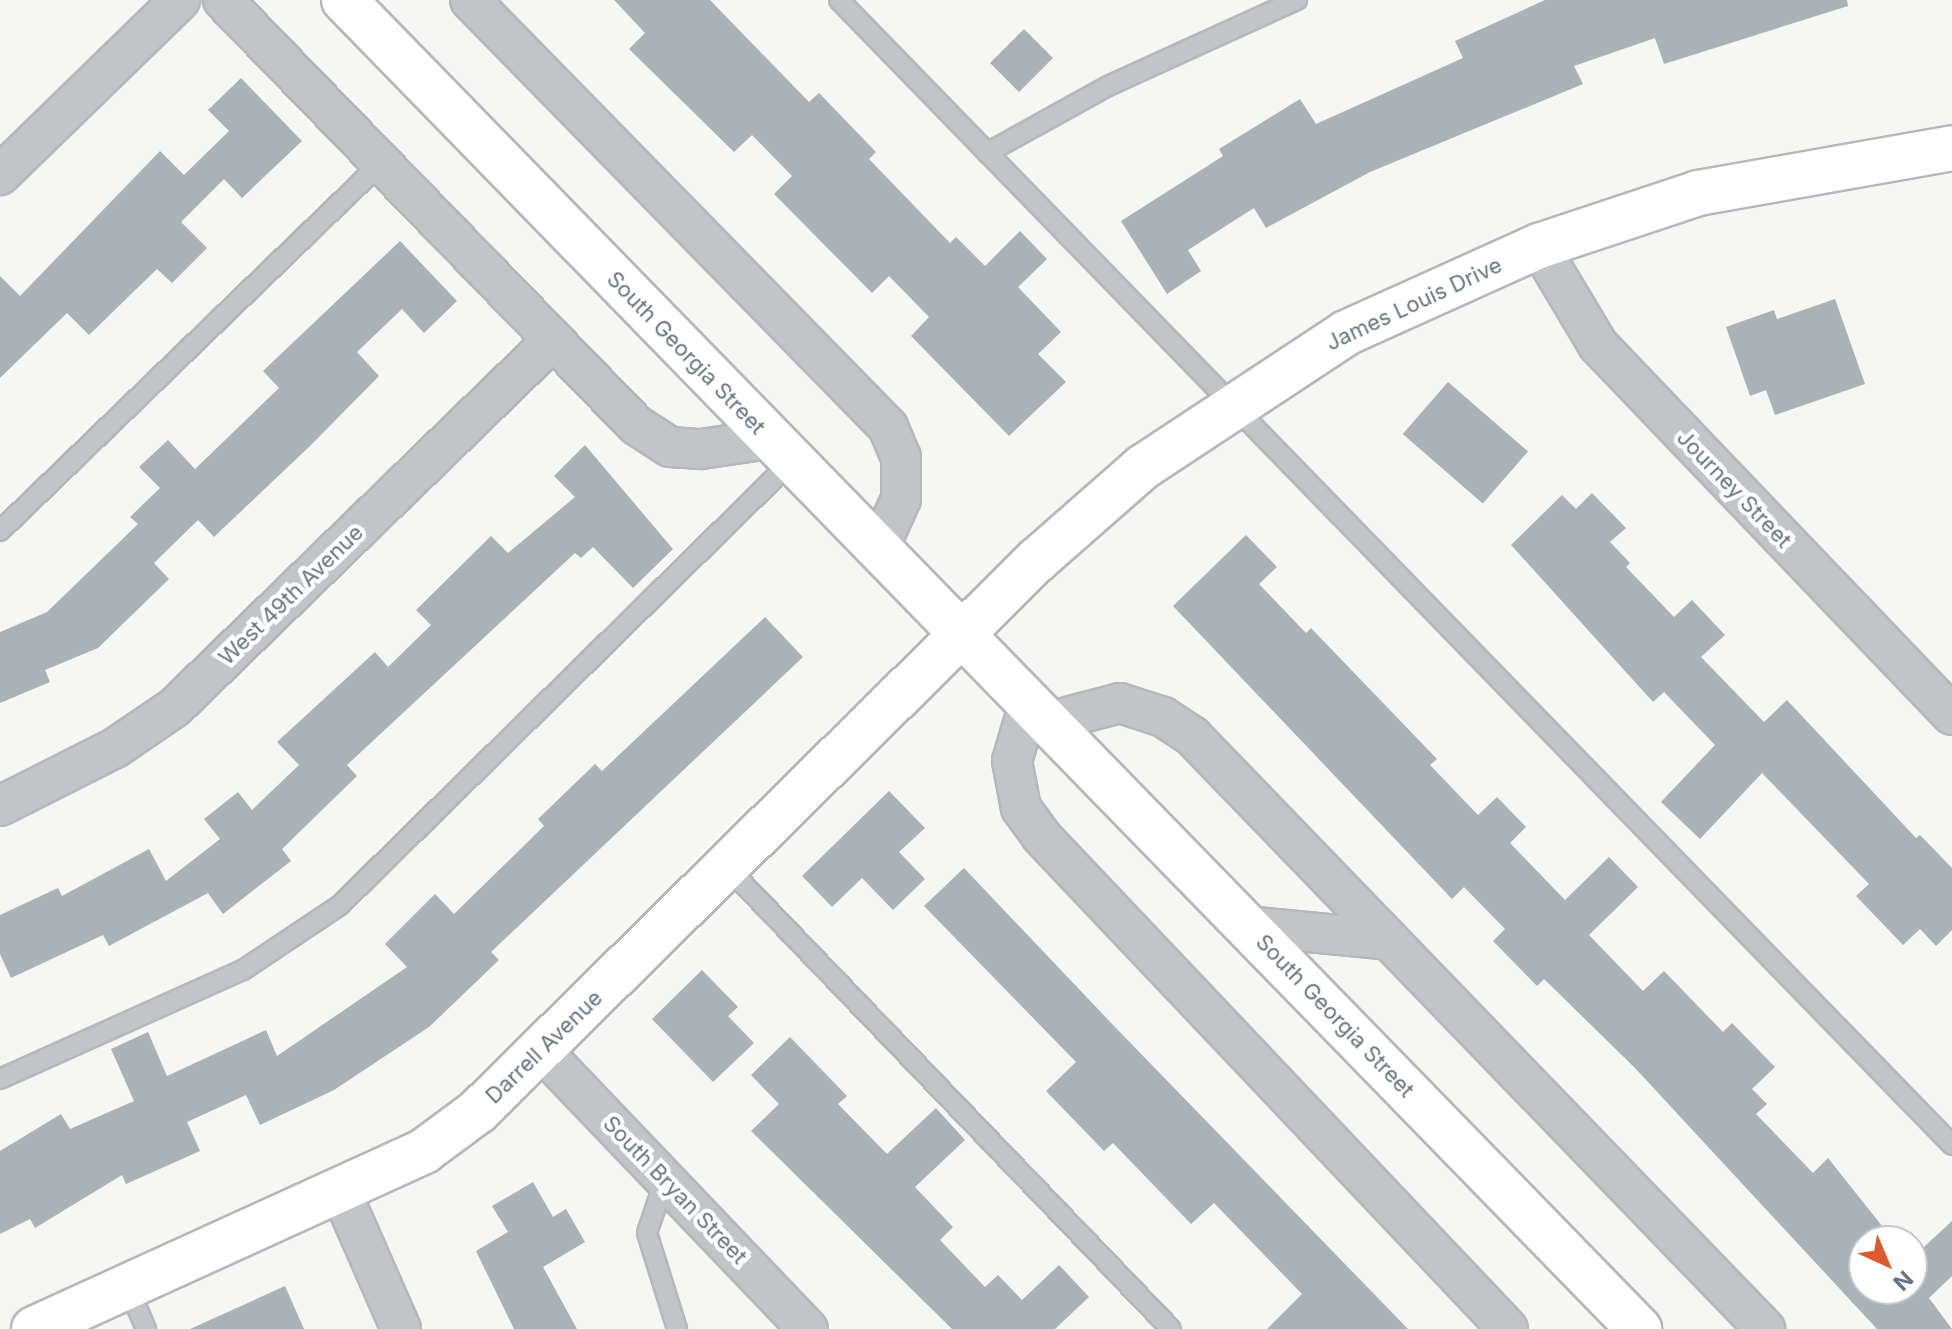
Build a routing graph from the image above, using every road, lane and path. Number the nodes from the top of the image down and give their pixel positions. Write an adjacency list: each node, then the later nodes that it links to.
1 (180, 0): 10 (street)
2 (223, 0): 9 (street)
3 (344, 0): 14 (main road, South Georgia Street)
4 (470, 0): 16 (street)
5 (839, 0): 8 (lane)
6 (1297, 0): 8 (lane)
7 (1952, 148): 11 (main road, James Louis Drive)
8 (987, 153): 13 (lane)
9 (380, 164): 12 (street); 15 (lane)
10 (0, 175)
11 (1539, 246): 13 (main road, James Louis Drive); 19 (street, Journey Street)
12 (551, 342): 14 (street); 20 (street, West 49th Avenue)
13 (1231, 404): 17 (main road, James Louis Drive); 26 (lane)
14 (780, 450): 16 (main road, South Georgia Street); 25 (lane)
15 (0, 531)
16 (878, 550): 17 (main road, South Georgia Street)
17 (963, 635): 18 (main road, South Georgia Street); 21 (main road, Darrell Avenue)
18 (1039, 712): 22 (main road, South Georgia Street); 23 (street); 36 (street)
19 (1952, 715)
20 (0, 806)
21 (728, 868): 24 (main road, Darrell Avenue); 35 (lane)
22 (1247, 926): 23 (street); 37 (main road, South Georgia Street)
23 (1389, 940): 38 (street)
24 (542, 1051): 27 (street, South Bryan Street); 28 (main road, Darrell Avenue)
25 (0, 1079)
26 (1952, 1145)
27 (665, 1180): 33 (lane); 34 (street, South Bryan Street)
28 (340, 1190): 29 (main road, Darrell Avenue); 32 (street)
29 (128, 1287): 30 (main road, Darrell Avenue); 31 (lane)
30 (34, 1329)
31 (146, 1329)
32 (401, 1329)
33 (677, 1329)
34 (808, 1329)
35 (1171, 1329)
36 (1508, 1329)
37 (1639, 1329)
38 (1765, 1329)

